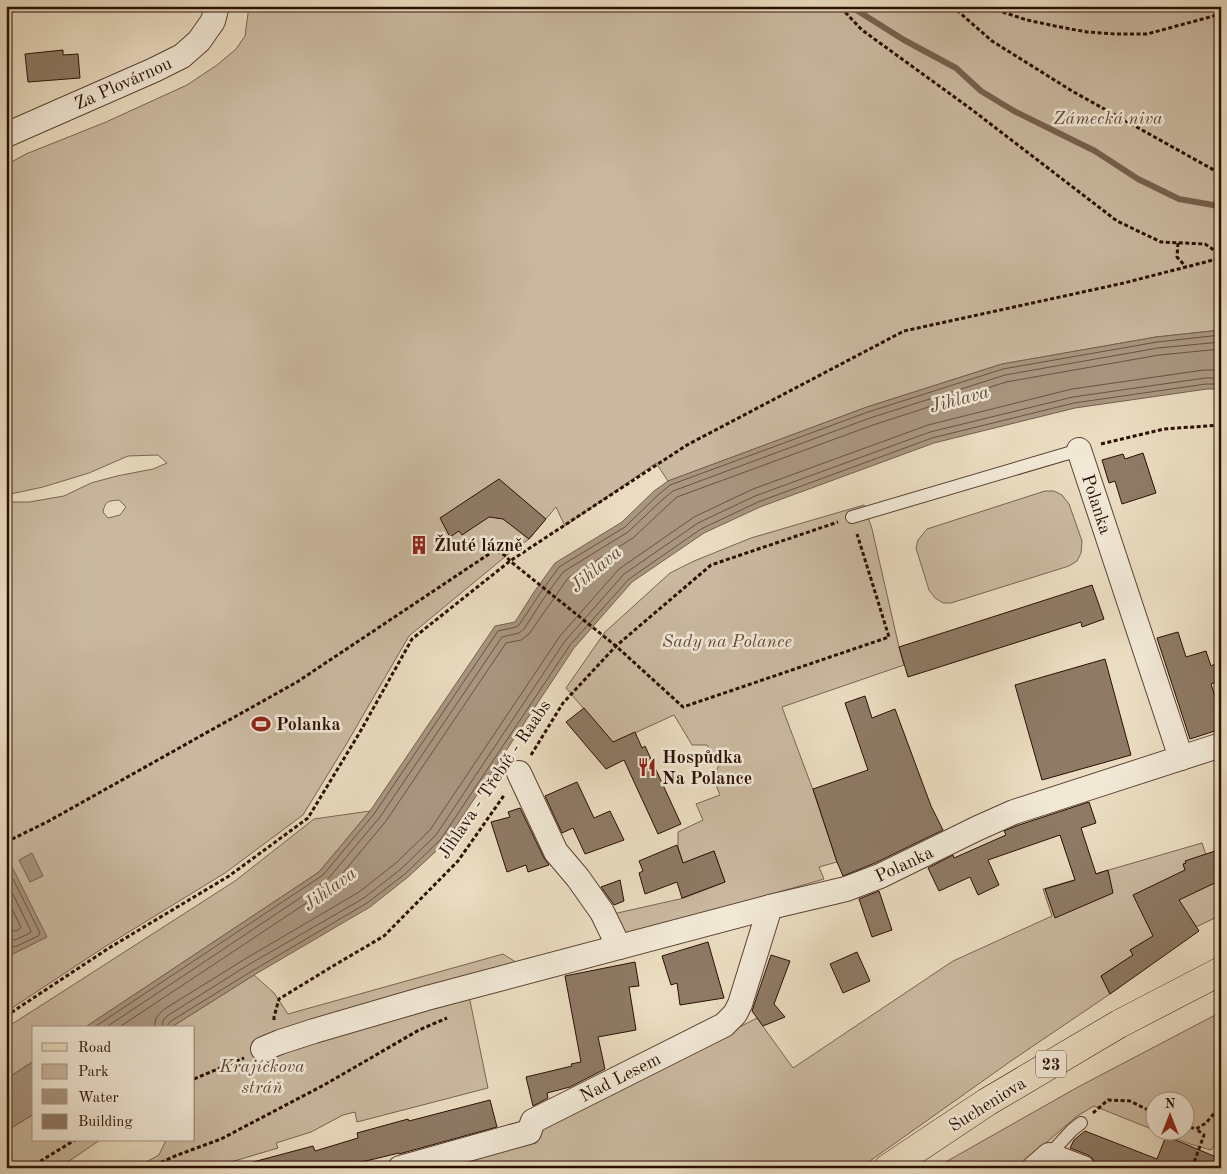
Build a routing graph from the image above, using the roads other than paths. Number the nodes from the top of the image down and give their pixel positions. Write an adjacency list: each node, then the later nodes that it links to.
1 (217, 6): 2 (street, Za Plovárnou)
2 (6, 135)
3 (1079, 450): 4 (lane); 6 (street, Polanka)
4 (852, 517)
5 (1221, 745): 6 (street, Polanka)
6 (1181, 758): 8 (street, Polanka)
7 (520, 773): 9 (street)
8 (770, 907): 9 (street, Polanka); 14 (street, Nad Lesem)
9 (619, 947): 11 (street, Polanka)
10 (1221, 971): 15 (main road, Sucheniova / 23)
11 (272, 1046)
12 (1081, 1123): 13 (lane)
13 (1042, 1161): 16 (street)
14 (400, 1168)
15 (888, 1168)
16 (1083, 1168)

